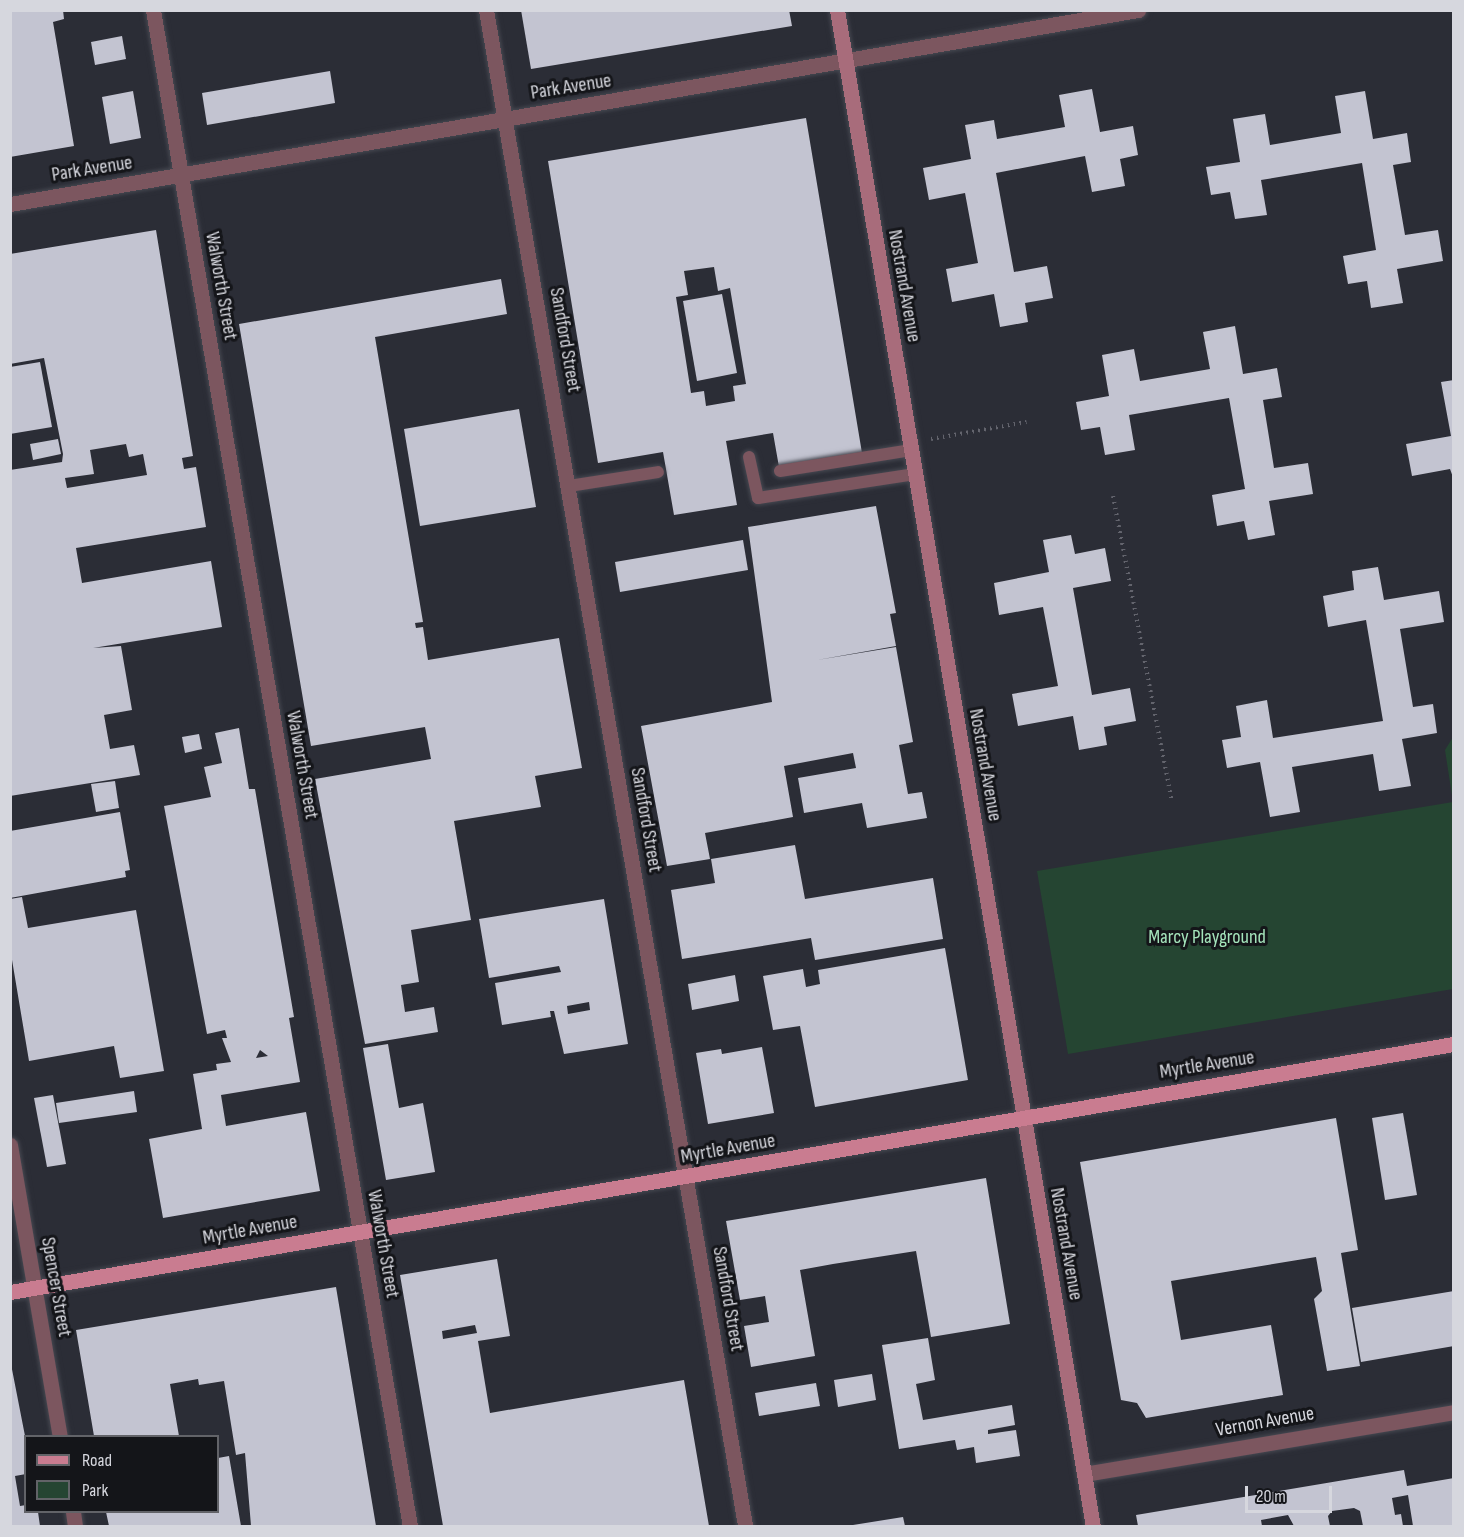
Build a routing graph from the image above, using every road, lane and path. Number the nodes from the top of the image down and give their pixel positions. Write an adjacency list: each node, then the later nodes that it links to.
1 (153, 10): 7 (street, Walworth Street)
2 (486, 10): 6 (street, Sandford Street)
3 (837, 10): 5 (main road, Nostrand Avenue)
4 (1138, 10): 5 (street, Park Avenue)
5 (845, 63): 6 (street, Park Avenue); 10 (main road, Nostrand Avenue)
6 (507, 120): 7 (street, Park Avenue); 15 (street, Sandford Street)
7 (181, 175): 8 (street, Park Avenue); 22 (street, Walworth Street)
8 (10, 204)
9 (1026, 422): 10 (path)
10 (910, 446): 13 (lane); 14 (main road, Nostrand Avenue)
11 (749, 457): 14 (lane)
12 (658, 471): 15 (lane)
13 (780, 471)
14 (915, 474): 19 (main road, Nostrand Avenue)
15 (569, 486): 21 (street, Sandford Street)
16 (1113, 496): 17 (path)
17 (1171, 798)
18 (1454, 1044): 19 (main road, Myrtle Avenue)
19 (1023, 1117): 21 (main road, Myrtle Avenue); 27 (main road, Nostrand Avenue)
20 (10, 1145): 23 (street, Spencer Street)
21 (686, 1178): 22 (main road, Myrtle Avenue); 29 (street, Sandford Street)
22 (360, 1233): 23 (main road, Myrtle Avenue); 28 (street, Walworth Street)
23 (35, 1288): 24 (main road, Myrtle Avenue); 26 (street, Spencer Street)
24 (10, 1292)
25 (1454, 1412): 27 (street, Vernon Avenue)
26 (60, 1435)
27 (1084, 1474): 30 (main road, Nostrand Avenue)
28 (410, 1527)
29 (745, 1527)
30 (1093, 1527)

